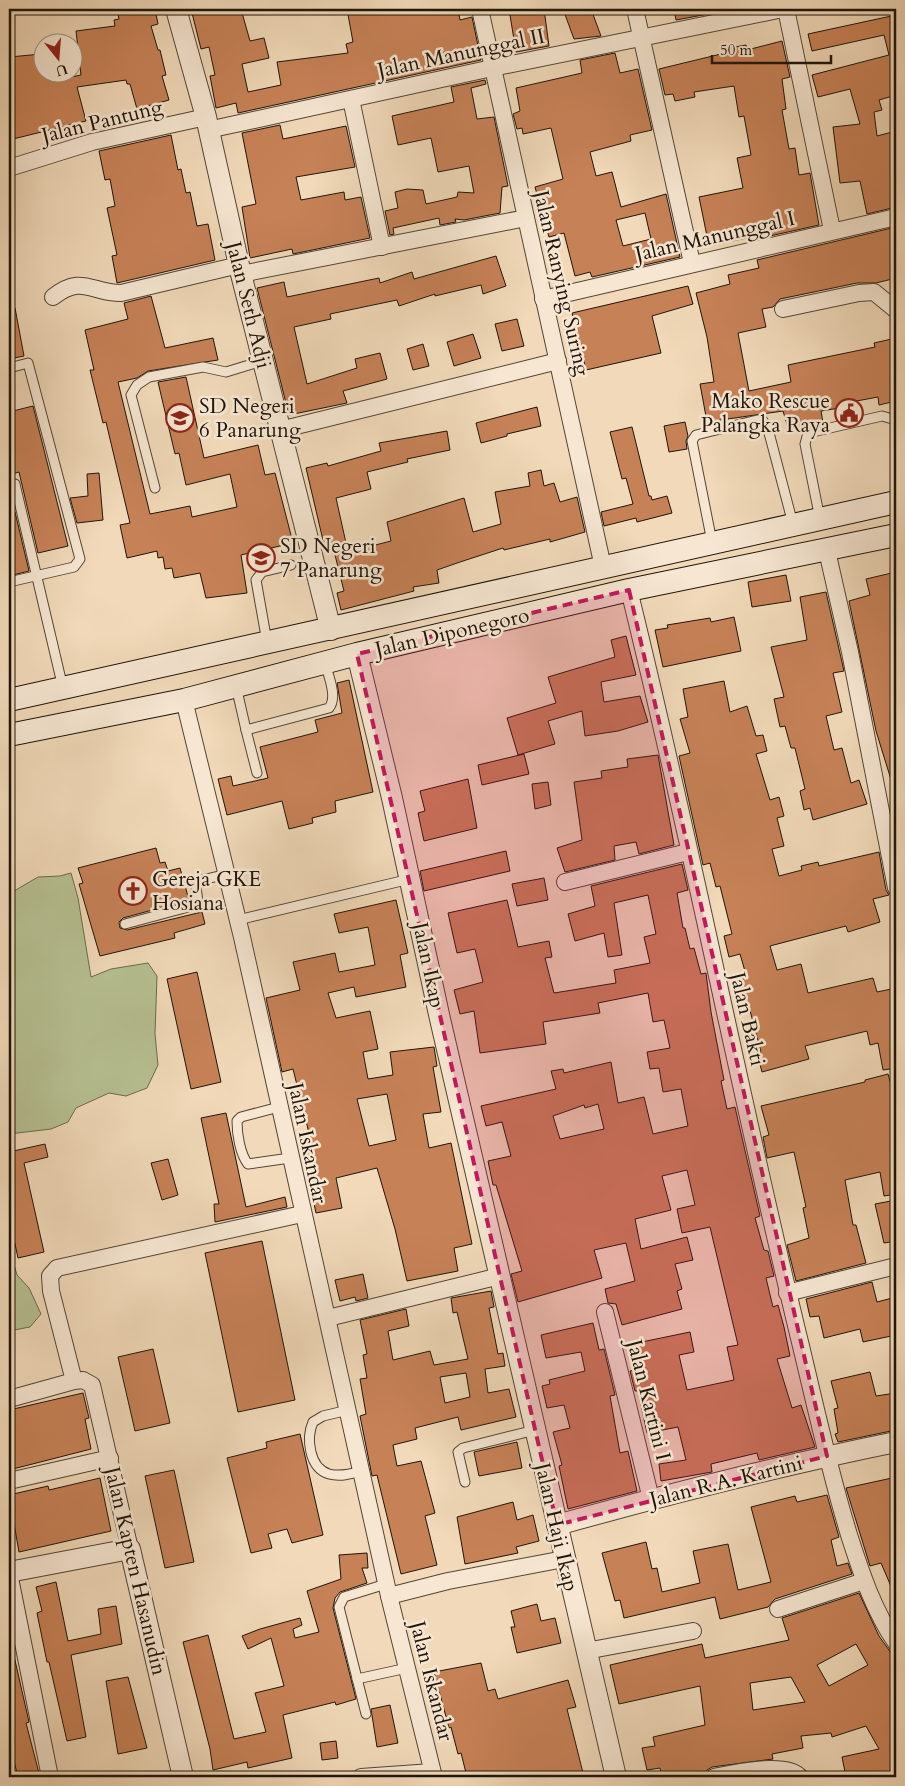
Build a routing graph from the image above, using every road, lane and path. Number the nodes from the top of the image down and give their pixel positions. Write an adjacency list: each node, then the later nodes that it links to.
1 (176, 9): 8 (street, Jalan Seth Adji)
2 (480, 9): 6 (street, Jalan Ranying Suring)
3 (635, 9): 5 (street)
4 (784, 9): 5 (street, Jalan Manunggal II); 12 (street)
5 (642, 37): 6 (street, Jalan Manunggal II); 14 (street)
6 (492, 68): 7 (street, Jalan Manunggal II); 11 (street, Jalan Ranying Suring)
7 (351, 99): 8 (street, Jalan Manunggal II); 13 (street)
8 (207, 124): 9 (street, Jalan Pantung); 15 (street, Jalan Seth Adji)
9 (9, 168)
10 (896, 216): 12 (street, Jalan Manunggal I)
11 (526, 218): 13 (street); 17 (street, Jalan Ranying Suring)
12 (832, 230): 14 (street, Jalan Manunggal I)
13 (382, 247): 15 (street)
14 (692, 262): 17 (street, Jalan Manunggal I)
15 (240, 269): 16 (street); 20 (street, Jalan Seth Adji)
16 (53, 297)
17 (543, 299): 21 (street, Jalan Ranying Suring)
18 (782, 309): 19 (street)
19 (896, 310)
20 (262, 361): 24 (street, Jalan Seth Adji); 26 (lane)
21 (558, 361): 24 (street); 34 (street, Jalan Ranying Suring)
22 (9, 368): 35 (lane)
23 (896, 420): 28 (lane)
24 (280, 430): 38 (street, Jalan Seth Adji)
25 (9, 486): 35 (lane)
26 (155, 488)
27 (896, 502): 28 (main road, Jalan Diponegoro)
28 (820, 519): 29 (main road, Jalan Diponegoro)
29 (793, 524): 31 (main road, Jalan Diponegoro); 31 (lane)
30 (896, 535): 32 (main road, Jalan Diponegoro)
31 (712, 542): 34 (main road, Jalan Diponegoro)
32 (826, 551): 37 (main road, Jalan Diponegoro); 54 (street)
33 (291, 565): 39 (lane)
34 (603, 567): 38 (main road, Jalan Diponegoro)
35 (36, 574): 36 (lane); 43 (lane)
36 (9, 582)
37 (629, 590): 40 (main road, Jalan Diponegoro); 50 (street, Jalan Bakti)
38 (331, 630): 39 (main road, Jalan Diponegoro)
39 (267, 642): 43 (main road, Jalan Diponegoro)
40 (357, 654): 41 (main road, Jalan Diponegoro); 52 (street, Jalan Ikap)
41 (325, 662): 42 (main road, Jalan Diponegoro); 47 (lane)
42 (236, 686): 45 (main road, Jalan Diponegoro); 47 (lane)
43 (63, 688): 44 (main road, Jalan Diponegoro); 46 (main road)
44 (9, 700)
45 (184, 700): 46 (main road, Jalan Diponegoro); 51 (street, Jalan Iskandar)
46 (71, 723): 48 (main road, Jalan Diponegoro)
47 (246, 730): 49 (lane)
48 (9, 735)
49 (257, 773)
50 (688, 852): 53 (street); 62 (street, Jalan Bakti)
51 (227, 874): 55 (street, Jalan Iskandar); 56 (lane)
52 (410, 879): 55 (lane); 61 (street, Jalan Ikap)
53 (565, 882)
54 (896, 888)
55 (238, 920): 57 (street, Jalan Iskandar)
56 (125, 924)
57 (279, 1108): 58 (street, Jalan Iskandar); 58 (lane)
58 (290, 1158): 59 (street, Jalan Iskandar)
59 (302, 1214): 64 (street, Jalan Iskandar); 65 (street)
60 (896, 1266): 62 (street)
61 (500, 1276): 64 (street); 68 (street, Jalan Haji Ikap)
62 (787, 1293): 70 (street, Jalan Bakti)
63 (605, 1312): 75 (street, Jalan Kartini I)
64 (328, 1318): 67 (street, Jalan Iskandar)
65 (74, 1381): 66 (street); 71 (street, Jalan Kapten Hasanudin)
66 (9, 1399)
67 (348, 1410): 72 (street, Jalan Iskandar); 72 (lane)
68 (535, 1430): 74 (lane); 76 (street, Jalan Haji Ikap)
69 (896, 1442): 70 (street, Jalan R.A. Kartini)
70 (827, 1456): 75 (street, Jalan R.A. Kartini); 80 (street, Jalan Bakti)
71 (110, 1458): 73 (street); 77 (street, Jalan Kapten Hasanudin)
72 (361, 1471): 81 (street, Jalan Iskandar)
73 (9, 1481)
74 (465, 1482)
75 (651, 1499): 76 (street, Jalan R.A. Kartini)
76 (557, 1525): 78 (street, Jalan Haji Ikap)
77 (130, 1549): 79 (street); 91 (street, Jalan Kapten Hasanudin)
78 (564, 1559): 81 (street, Jalan Iskandar); 85 (street, Jalan Haji Ikap)
79 (9, 1573): 90 (street)
80 (864, 1581): 82 (street); 84 (street, Jalan Bakti)
81 (387, 1590): 86 (street, Jalan Iskandar); 87 (lane)
82 (778, 1609)
83 (693, 1631): 85 (street)
84 (893, 1632)
85 (586, 1651): 93 (street, Jalan Haji Ikap)
86 (407, 1668): 87 (lane); 89 (street, Jalan Iskandar)
87 (358, 1679): 88 (lane)
88 (366, 1714)
89 (433, 1775): 92 (street)
90 (50, 1777)
91 (182, 1777)
92 (361, 1777)
93 (616, 1777)
94 (714, 1777): 95 (street)
95 (800, 1777)

